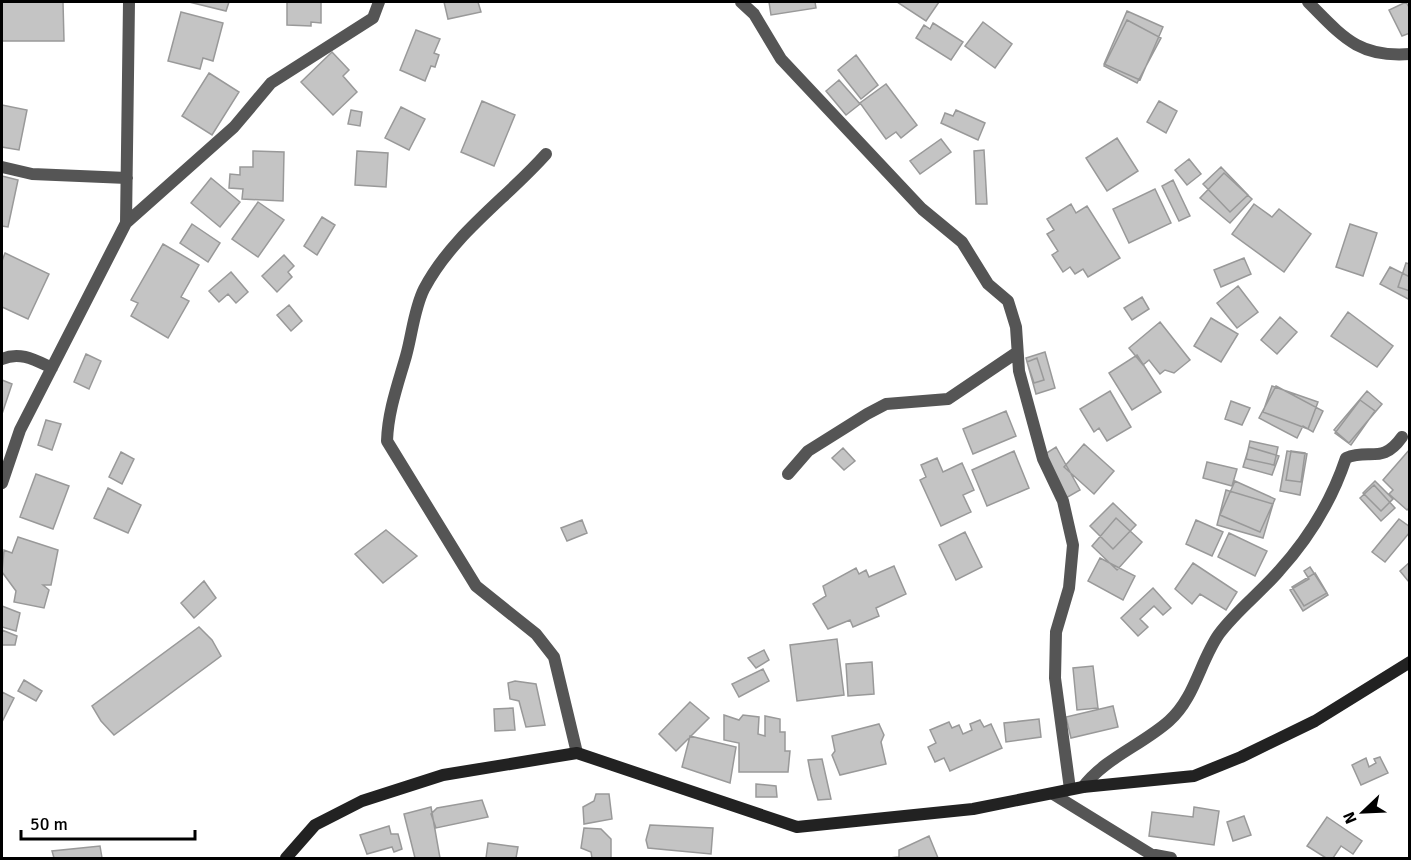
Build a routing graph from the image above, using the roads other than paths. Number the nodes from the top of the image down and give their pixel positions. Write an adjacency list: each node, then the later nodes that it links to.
1 (129, 2): 8 (street)
2 (379, 2): 9 (street)
3 (741, 2): 10 (street)
4 (1308, 2): 5 (street)
5 (1410, 54)
6 (546, 154): 17 (street)
7 (2, 168): 8 (street)
8 (127, 178): 9 (street)
9 (126, 223): 12 (street)
10 (1016, 353): 14 (street); 19 (street)
11 (2, 359): 12 (street)
12 (52, 368): 15 (street)
13 (1402, 437): 18 (street)
14 (788, 474)
15 (2, 483)
16 (1410, 662): 18 (street)
17 (577, 753): 20 (street); 22 (street)
18 (1083, 787): 19 (street)
19 (1070, 789): 20 (street)
20 (1053, 794): 21 (street)
21 (1156, 857): 23 (street)
22 (286, 858)
23 (1171, 858)

